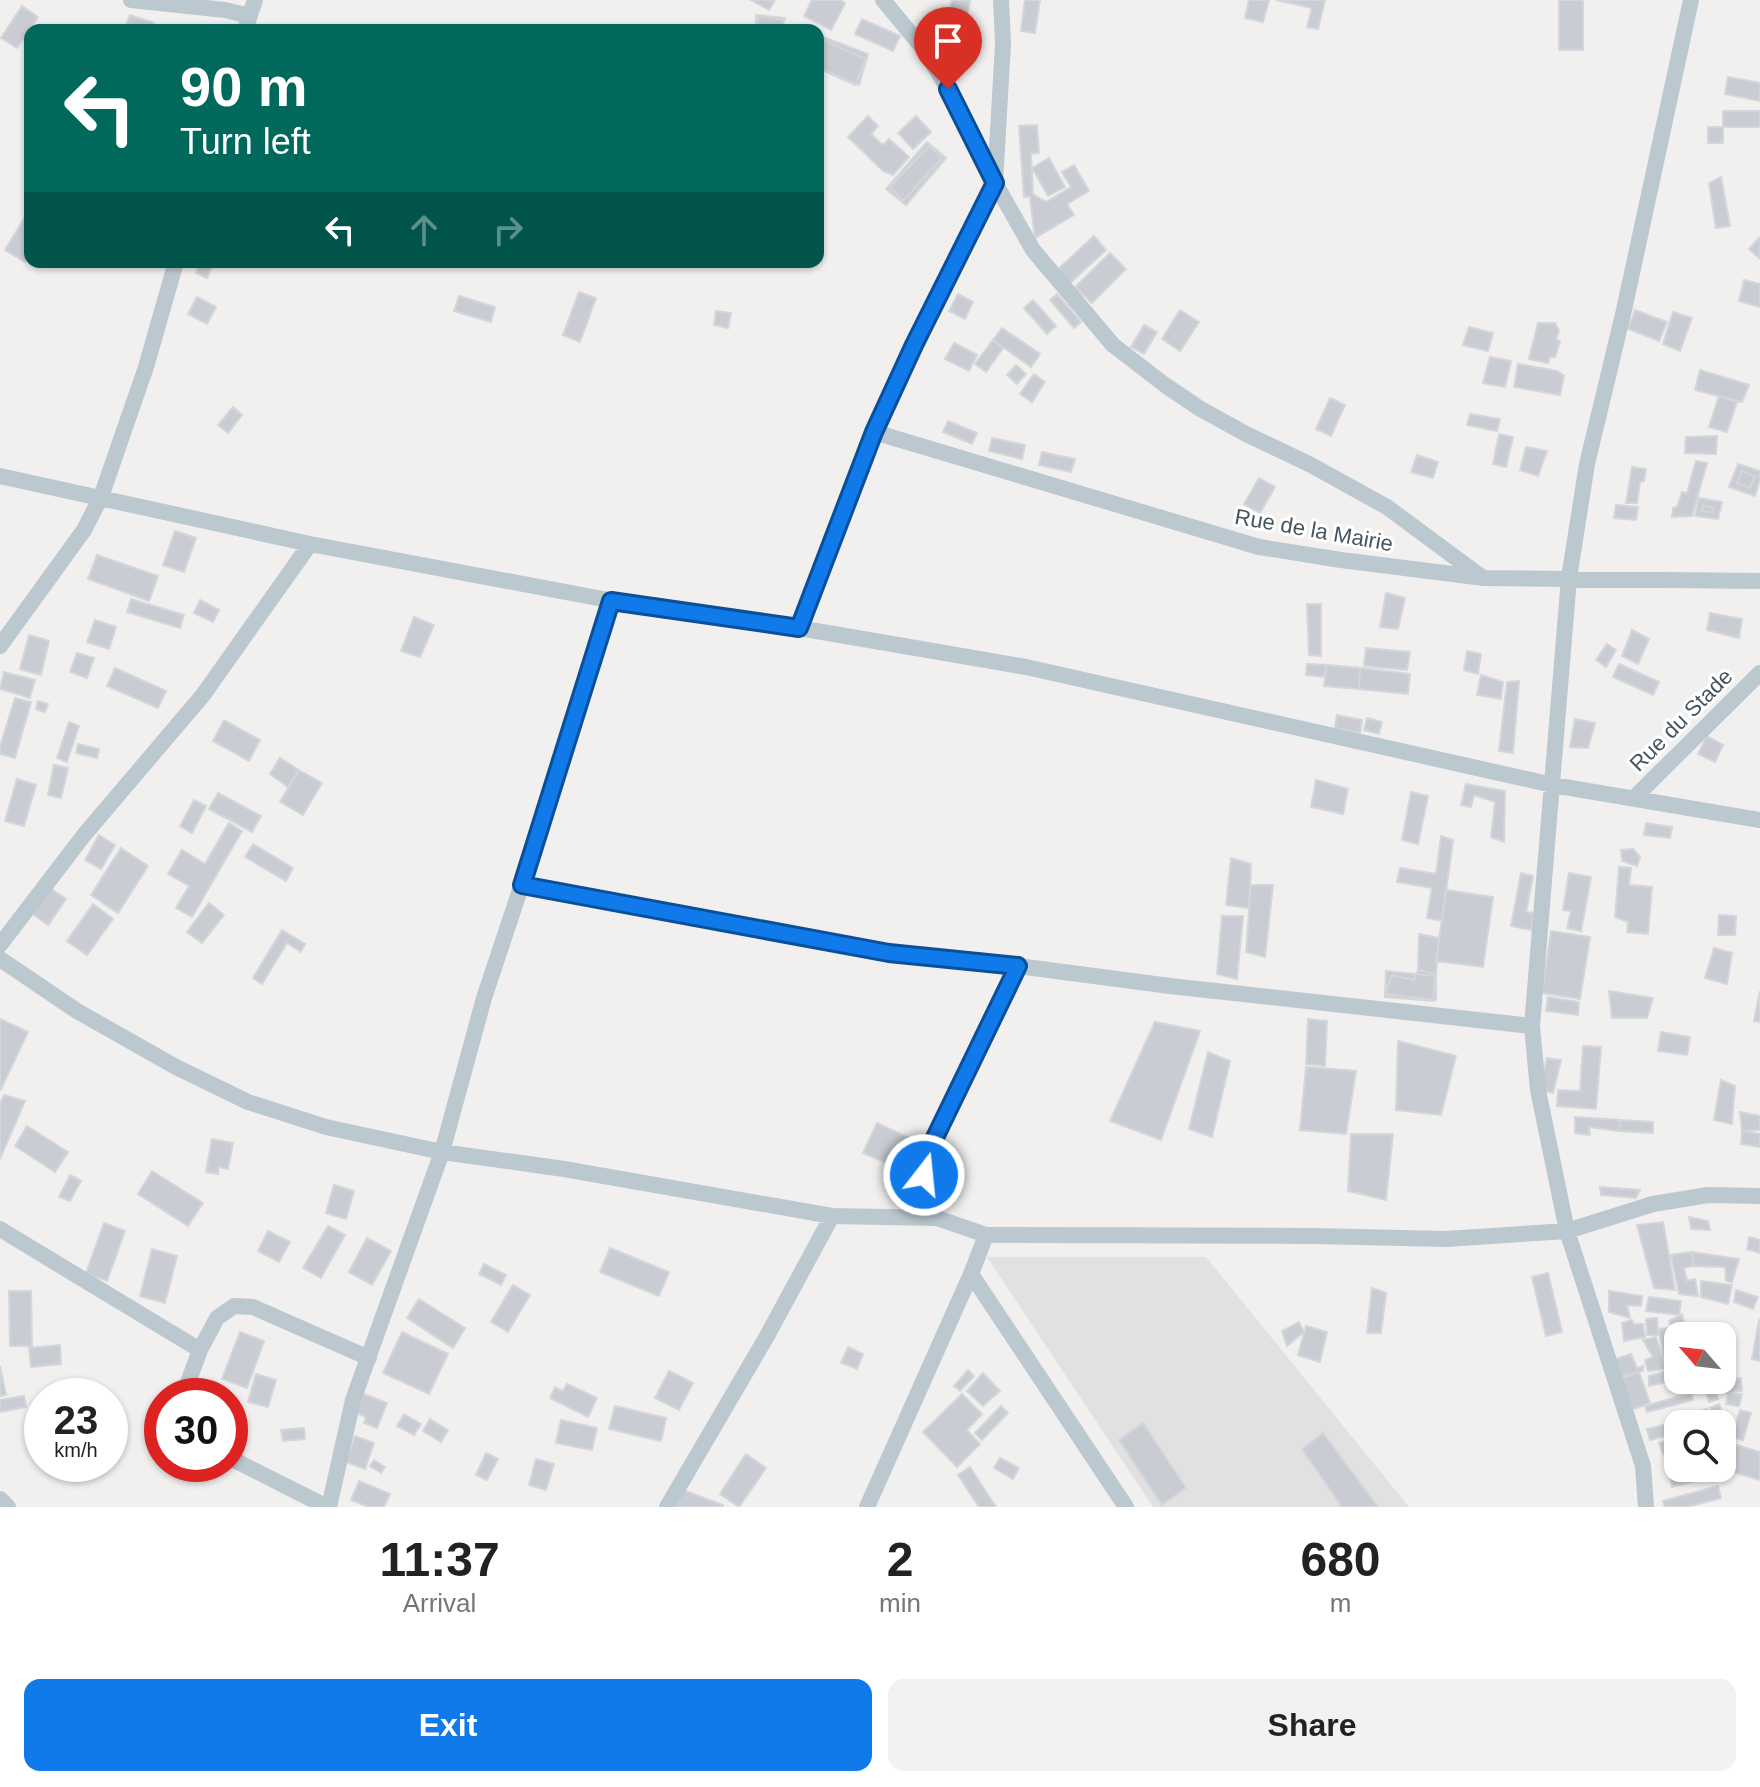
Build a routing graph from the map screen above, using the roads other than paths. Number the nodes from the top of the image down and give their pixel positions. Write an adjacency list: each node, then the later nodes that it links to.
1 (131, 0): 5 (street)
2 (883, 0): 6 (street)
3 (1001, 0): 6 (street)
4 (1691, 0): 13 (street)
5 (250, 15)
6 (995, 183): 8 (street); 12 (street)
7 (174, 268): 10 (street)
8 (874, 432): 12 (street, Rue de la Mairie); 16 (street)
9 (0, 476): 10 (street)
10 (101, 497): 11 (street); 17 (street)
11 (310, 544): 15 (street); 23 (street)
12 (1484, 578): 13 (street, Rue de la Mairie)
13 (1569, 578): 14 (street, Rue de la Mairie); 19 (street)
14 (1760, 581)
15 (611, 601): 16 (street); 22 (street)
16 (799, 628): 19 (street)
17 (0, 646)
18 (1760, 673): 20 (street, Rue du Stade)
19 (1553, 785): 20 (street); 26 (street)
20 (1634, 798): 21 (street)
21 (1760, 820)
22 (522, 885): 25 (street); 27 (street)
23 (0, 945)
24 (0, 959): 27 (street)
25 (1018, 966): 26 (street); 30 (street)
26 (1532, 1026): 32 (street)
27 (442, 1152): 29 (street); 36 (street)
28 (1760, 1196): 32 (street)
29 (832, 1216): 30 (street); 42 (street)
30 (937, 1218): 33 (street)
31 (0, 1229): 35 (street)
32 (1567, 1231): 33 (street); 45 (street)
33 (986, 1235): 34 (street)
34 (971, 1274): 43 (street); 44 (street)
35 (200, 1350): 36 (street); 37 (street)
36 (369, 1358): 41 (street)
37 (190, 1378)
38 (248, 1467): 41 (street)
39 (0, 1499): 40 (street)
40 (8, 1507)
41 (328, 1507)
42 (667, 1507)
43 (867, 1507)
44 (1126, 1507)
45 (1646, 1507)

